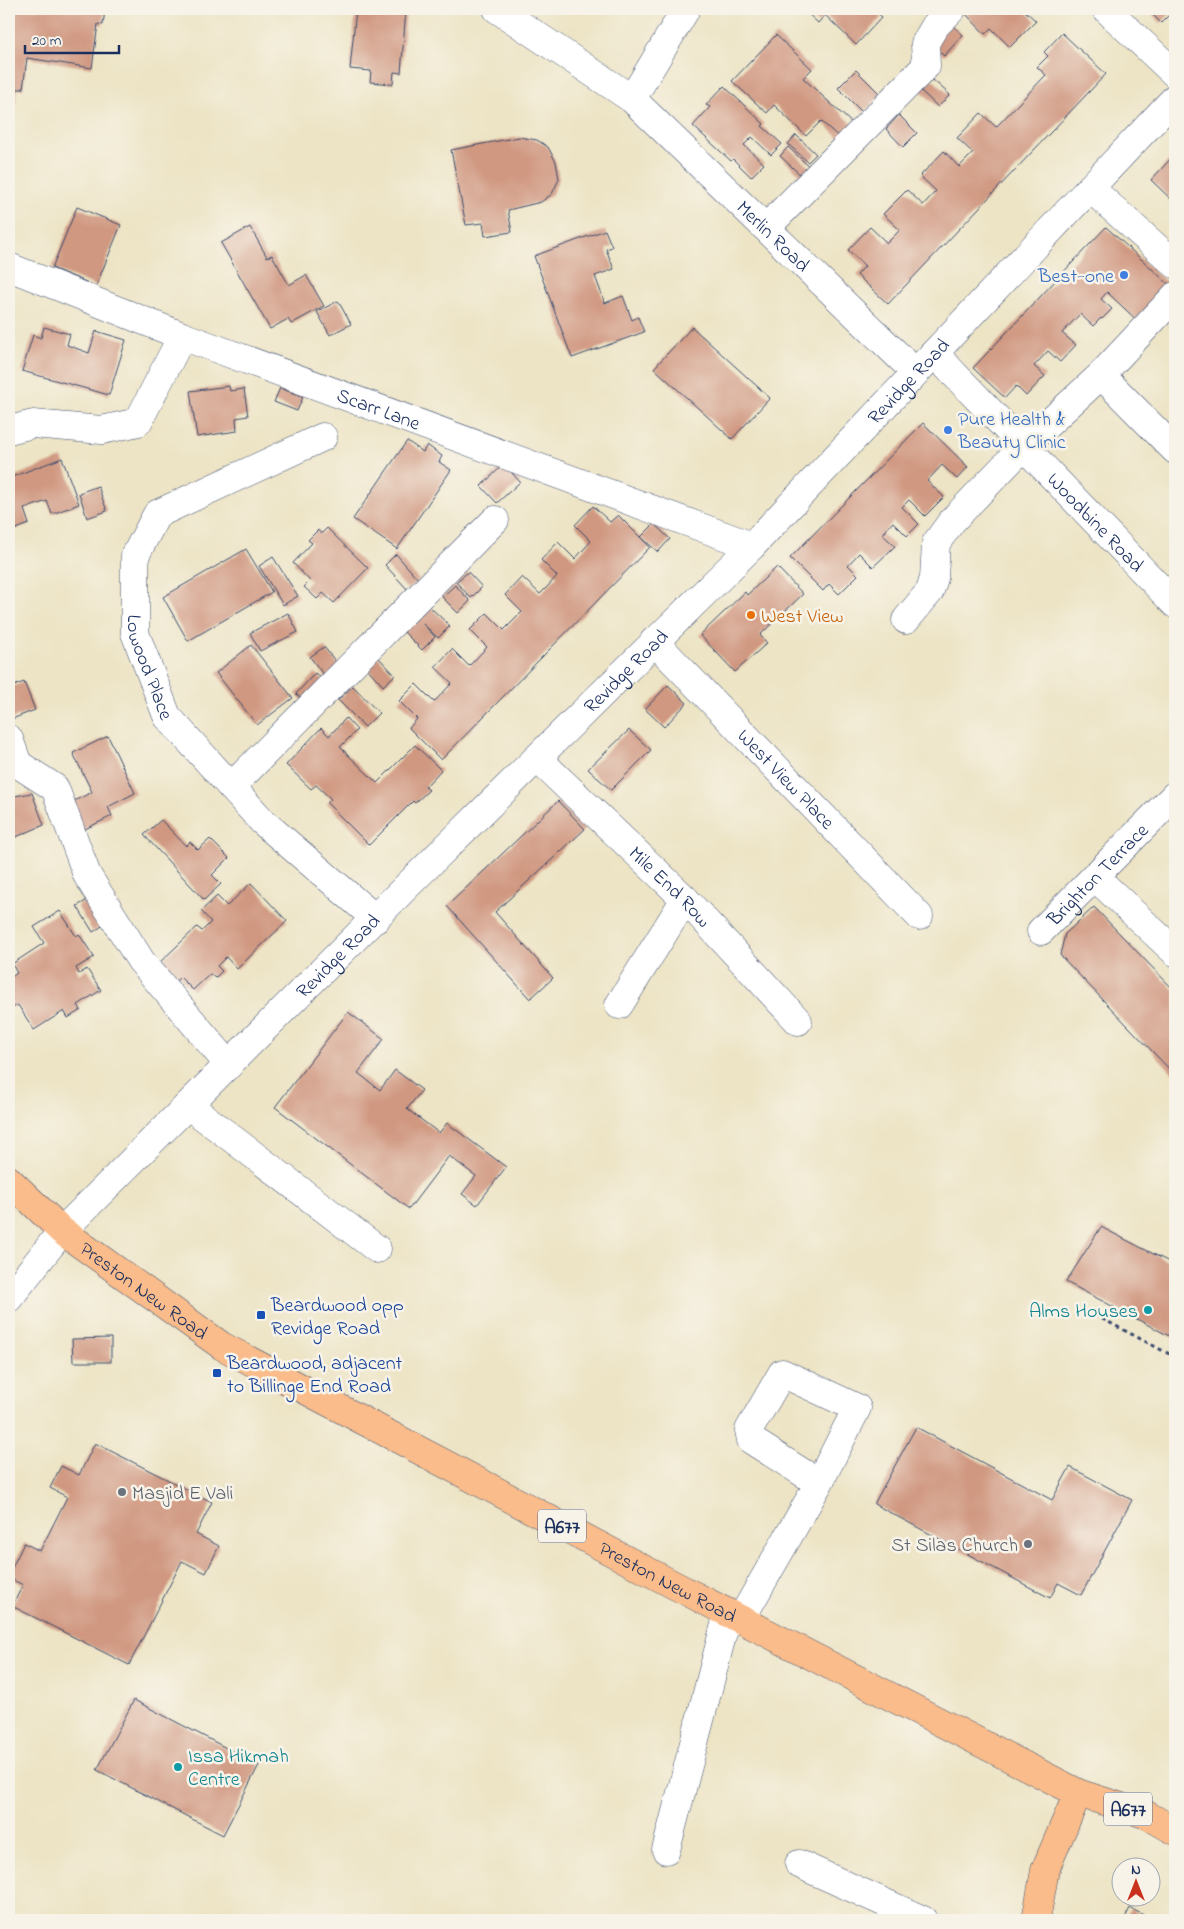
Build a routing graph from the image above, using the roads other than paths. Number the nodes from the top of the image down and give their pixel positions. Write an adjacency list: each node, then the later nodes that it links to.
1 (497, 9): 7 (street, Merlin Road)
2 (686, 9): 7 (street)
3 (952, 9): 9 (street)
4 (1106, 9): 5 (street)
5 (1175, 74)
6 (1175, 98): 8 (street, Revidge Road)
7 (632, 99): 9 (street, Merlin Road)
8 (1090, 188): 10 (street); 14 (street, Revidge Road)
9 (767, 228): 15 (street, Merlin Road)
10 (1175, 264)
11 (9, 267): 13 (street, Scarr Lane)
12 (1175, 296): 16 (street)
13 (182, 336): 17 (street); 22 (street, Scarr Lane)
14 (934, 353): 15 (street, Revidge Road); 19 (street, Woodbine Road)
15 (915, 372): 22 (street, Revidge Road)
16 (1101, 375): 19 (street); 20 (street)
17 (9, 430)
18 (323, 437): 28 (street, Lowood Place)
19 (1024, 446): 23 (street, Woodbine Road); 24 (street)
20 (1175, 450)
21 (494, 520): 28 (street)
22 (752, 546): 25 (street, Revidge Road)
23 (1175, 604)
24 (906, 620)
25 (654, 641): 27 (street, Revidge Road); 32 (street, West View Place)
26 (9, 739): 38 (street)
27 (537, 758): 31 (street, Mile End Row); 33 (street, Revidge Road)
28 (231, 787): 33 (street, Lowood Place)
29 (1175, 795): 30 (street, Brighton Terrace)
30 (1094, 876): 34 (street, Brighton Terrace); 35 (street)
31 (685, 899): 36 (street); 37 (street, Mile End Row)
32 (919, 916)
33 (376, 919): 38 (street, Revidge Road)
34 (1040, 931)
35 (1175, 952)
36 (619, 1005)
37 (798, 1021)
38 (229, 1065): 39 (street, Revidge Road)
39 (188, 1105): 41 (street, Revidge Road); 42 (street)
40 (9, 1180): 41 (main road, Preston New Road / A677)
41 (62, 1231): 43 (street, Revidge Road); 45 (main road, Preston New Road / A677)
42 (377, 1249)
43 (9, 1298)
44 (819, 1483): 45 (street)
45 (734, 1616): 46 (main road, Preston New Road / A677); 48 (street)
46 (1078, 1793): 47 (main road, Preston New Road / A677); 51 (main road)
47 (1175, 1831)
48 (666, 1850)
49 (799, 1864): 50 (street)
50 (923, 1920)
51 (1036, 1920)

